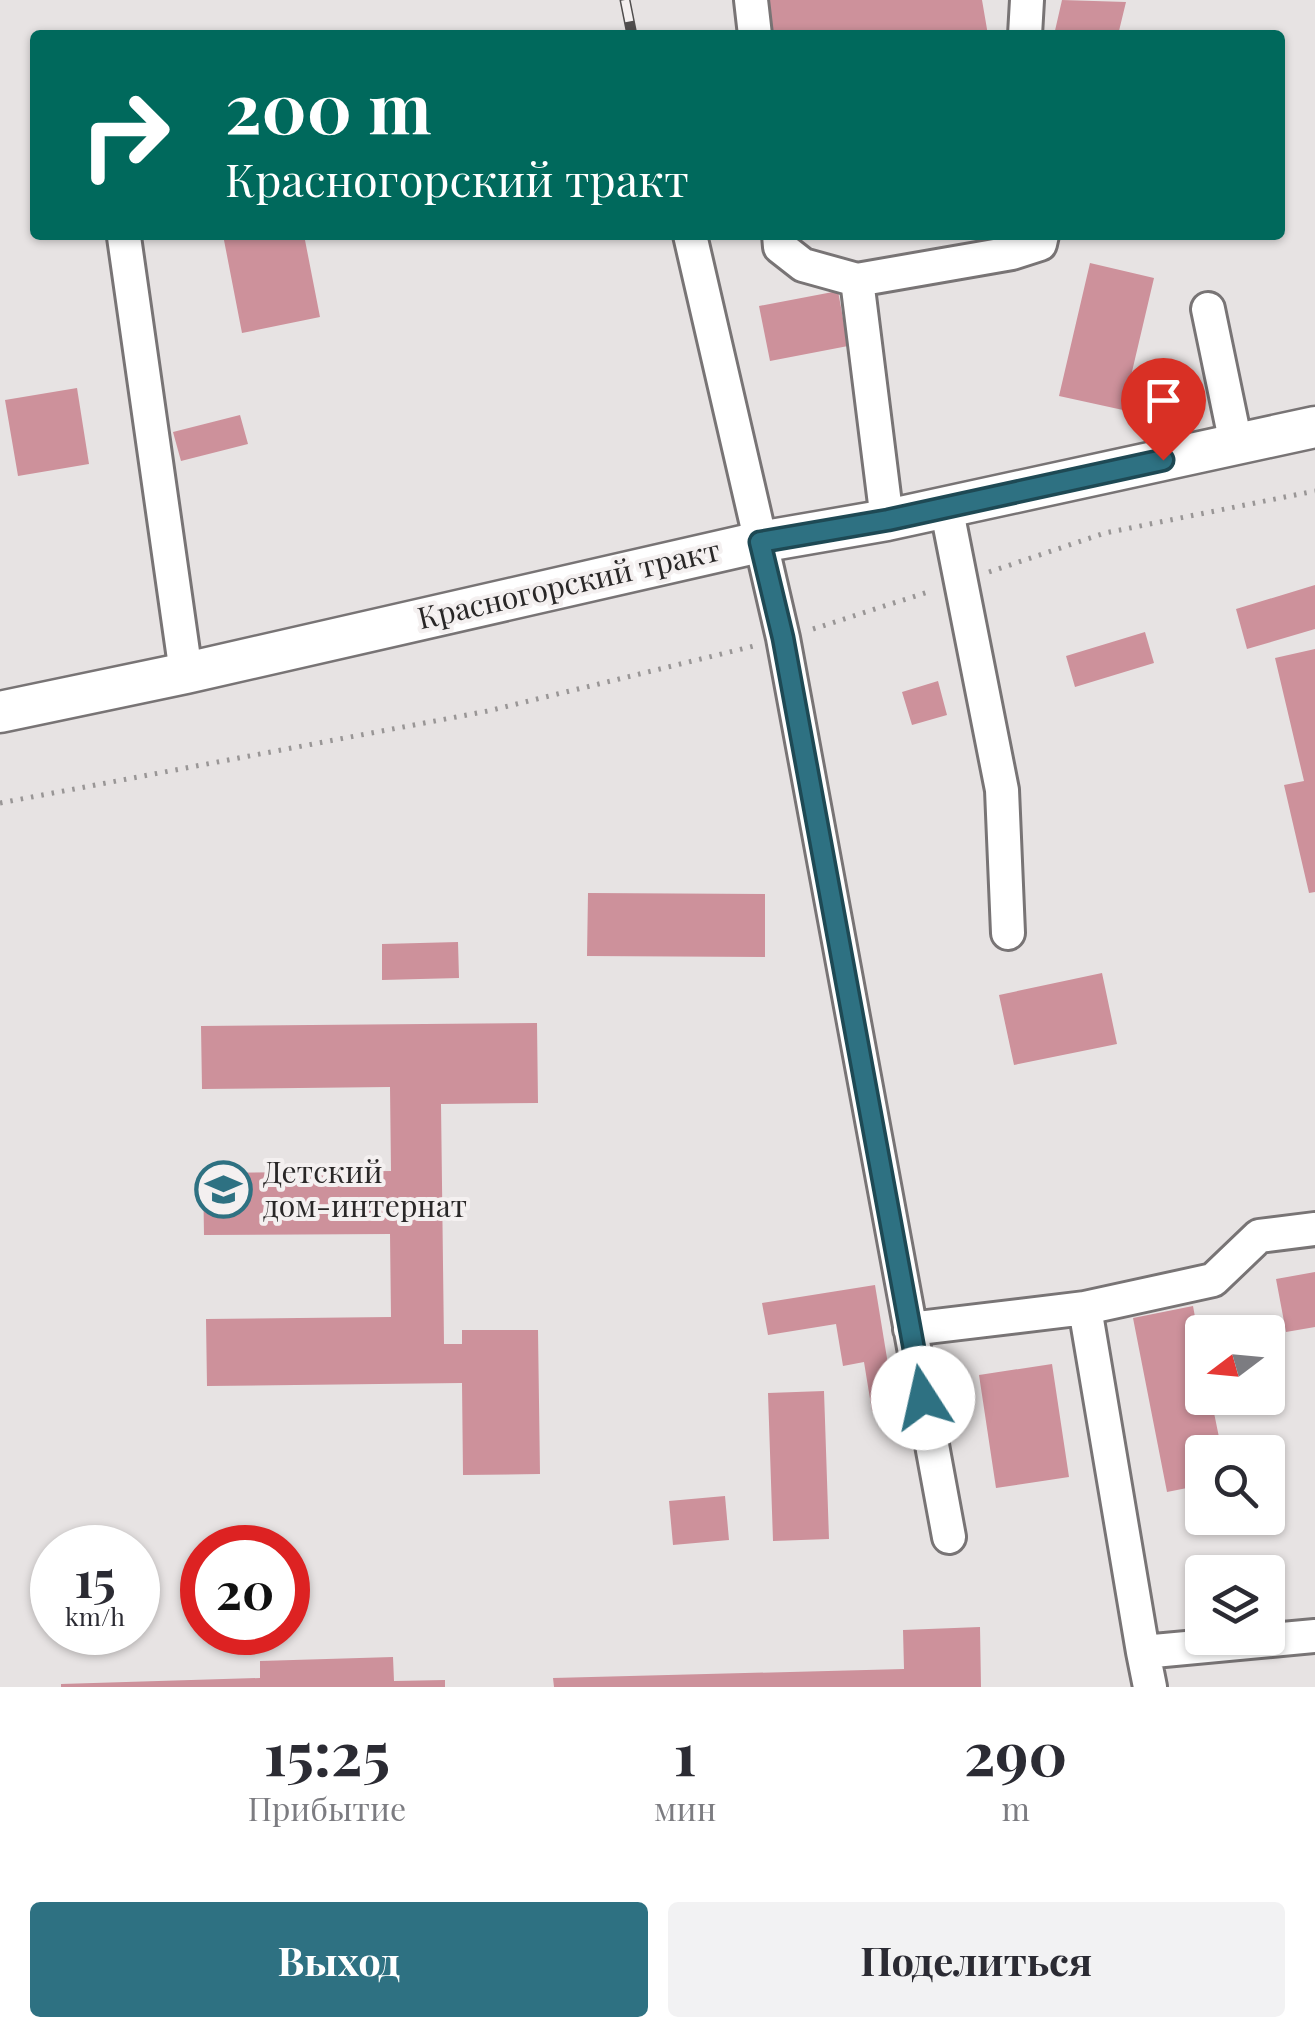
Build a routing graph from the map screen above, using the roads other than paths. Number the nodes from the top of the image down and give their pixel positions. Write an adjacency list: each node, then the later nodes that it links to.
1 (751, 0): 3 (lane)
2 (1027, 0): 4 (lane)
3 (754, 30)
4 (1024, 30)
5 (124, 240): 16 (lane)
6 (691, 240): 15 (lane)
7 (779, 240): 9 (lane)
8 (1041, 240): 9 (lane)
9 (858, 280): 14 (lane)
10 (1208, 309): 12 (lane)
11 (1315, 427): 12 (main road, Красногорский тракт)
12 (1236, 444): 13 (main road, Красногорский тракт)
13 (946, 506): 14 (main road, Красногорский тракт); 18 (lane)
14 (888, 520): 15 (main road, Красногорский тракт)
15 (760, 542): 16 (main road, Красногорский тракт); 21 (lane)
16 (186, 673): 17 (main road, Красногорский тракт)
17 (0, 712)
18 (1008, 933)
19 (1315, 1229): 20 (lane)
20 (1085, 1308): 21 (lane); 24 (lane)
21 (910, 1328): 22 (lane)
22 (949, 1537)
23 (1315, 1636): 24 (lane)
24 (1144, 1652): 25 (lane)
25 (1150, 1687)

